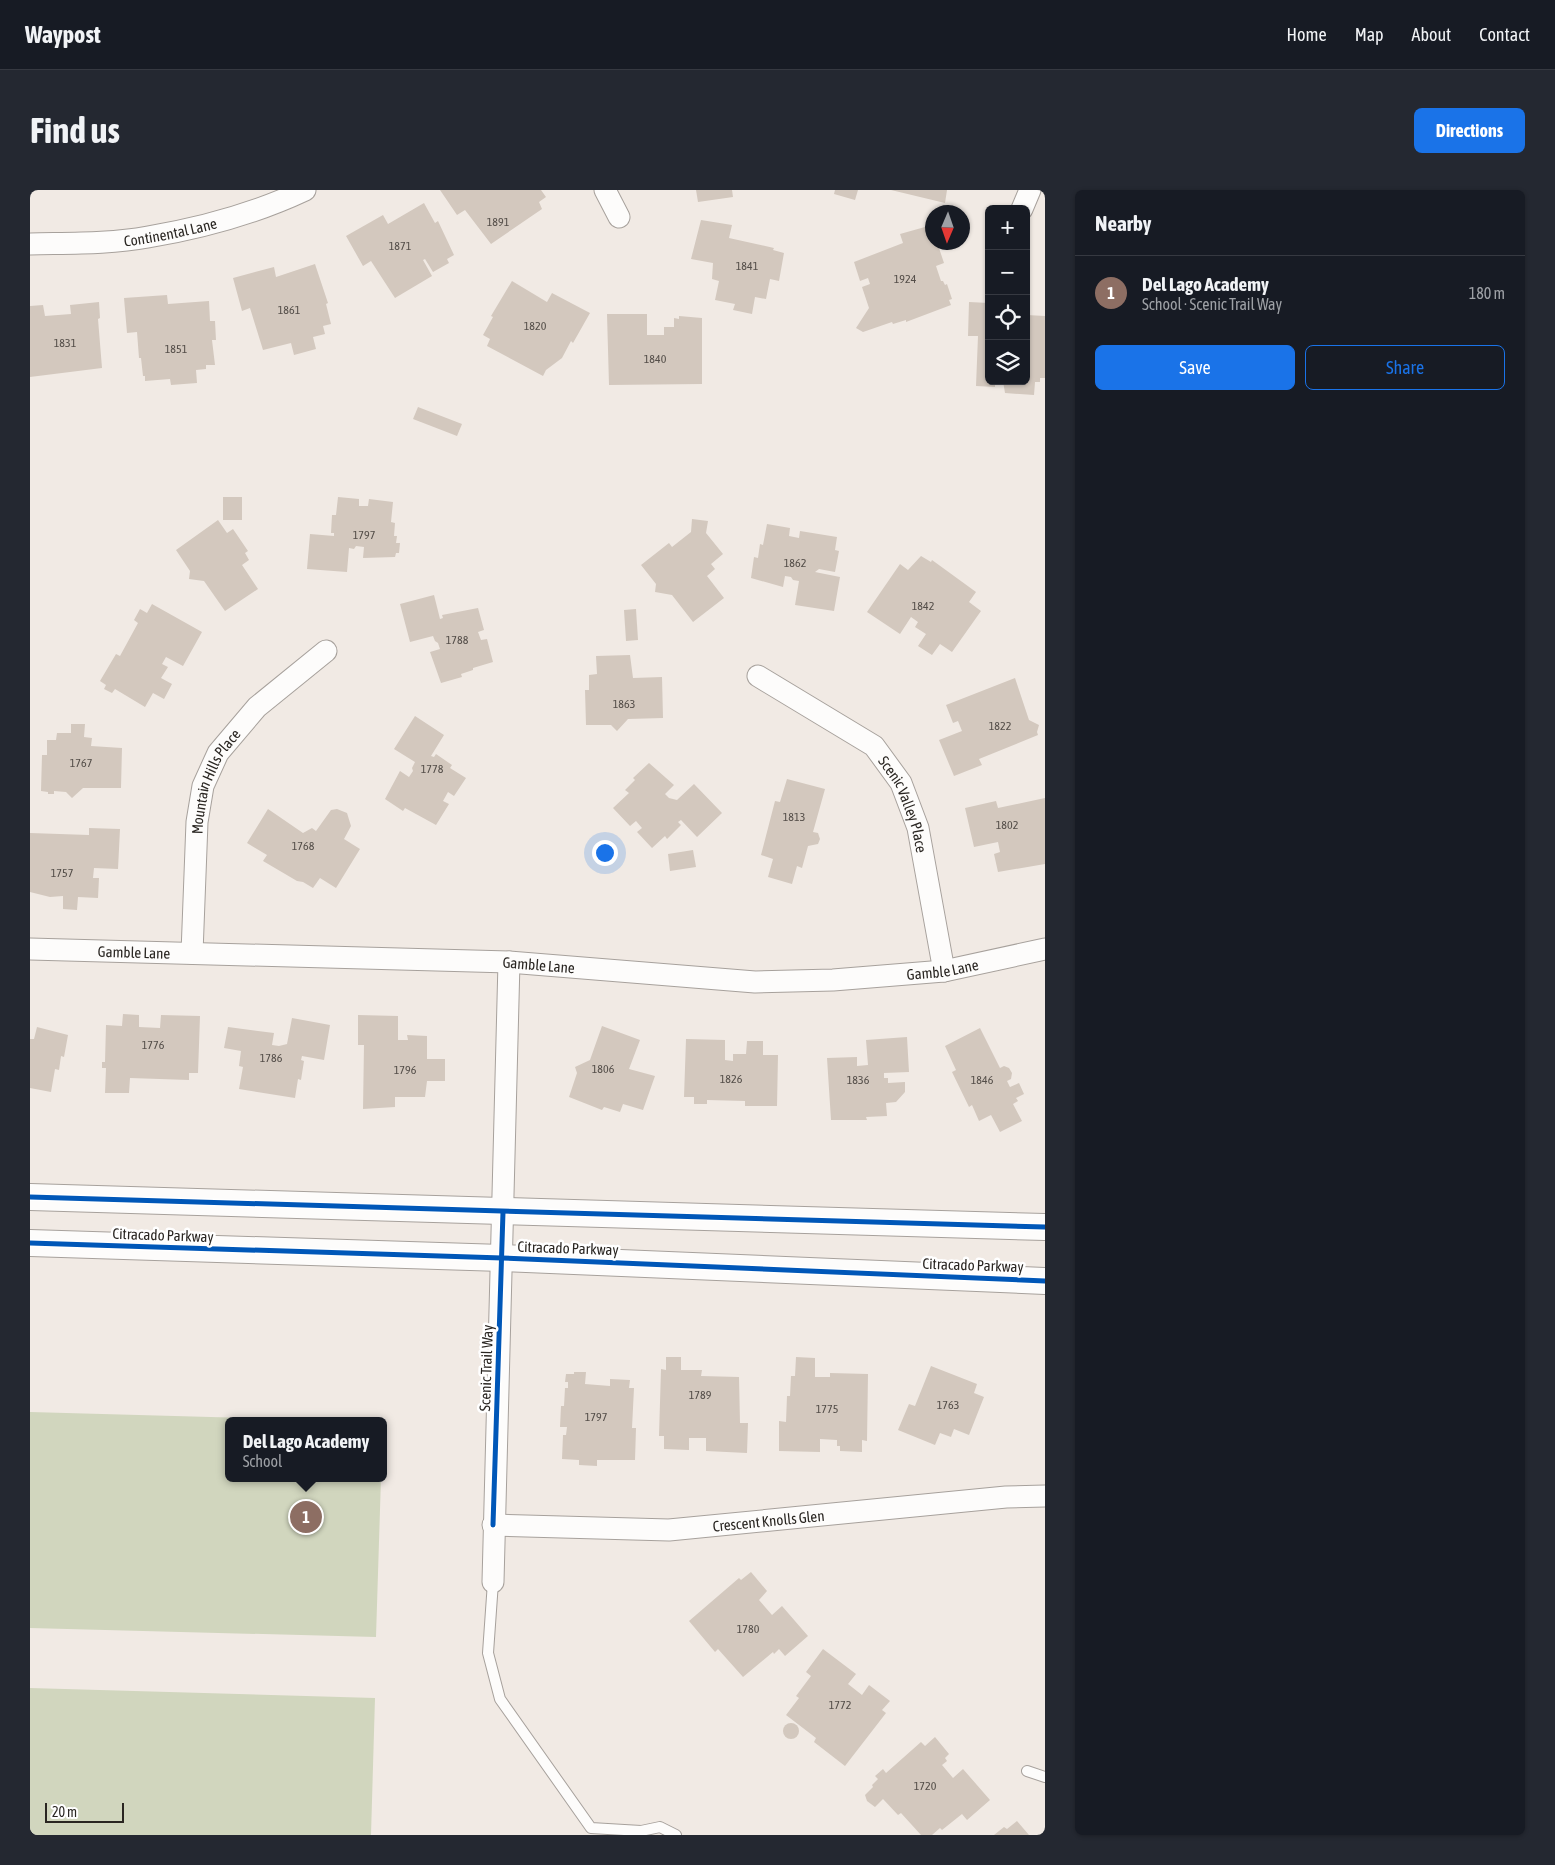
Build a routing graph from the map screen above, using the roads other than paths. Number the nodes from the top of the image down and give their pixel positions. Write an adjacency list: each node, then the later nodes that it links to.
1 (305, 190): 6 (street, Continental Lane)
2 (605, 190): 5 (street)
3 (1030, 190): 4 (street)
4 (1024, 205)
5 (619, 217)
6 (30, 244)
7 (326, 651): 11 (street, Mountain Hills Place)
8 (758, 676): 13 (street, Scenic Valley Place)
9 (30, 949): 11 (street, Gamble Lane)
10 (1045, 949): 13 (street, Gamble Lane)
11 (192, 953): 12 (street, Gamble Lane)
12 (509, 962): 13 (street, Gamble Lane); 15 (street, Scenic Trail Way)
13 (944, 971)
14 (30, 1197): 15 (street)
15 (503, 1212): 16 (street); 18 (street, Scenic Trail Way)
16 (1045, 1227)
17 (30, 1243): 18 (street, Citracado Parkway)
18 (502, 1258): 19 (street, Citracado Parkway); 21 (street, Scenic Trail Way)
19 (1045, 1281)
20 (1045, 1496): 21 (street, Crescent Knolls Glen)
21 (493, 1525): 22 (street, Scenic Trail Way)
22 (493, 1582): 25 (lane)
23 (1027, 1770): 24 (lane)
24 (1045, 1777)
25 (592, 1832): 26 (lane)
26 (676, 1835)

